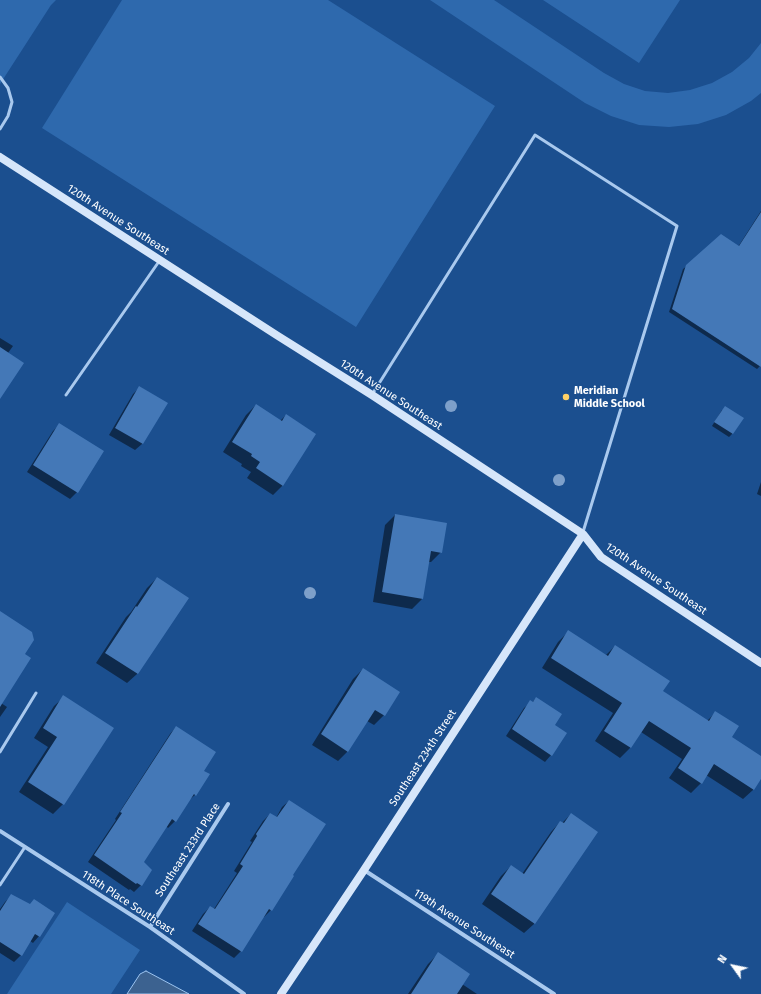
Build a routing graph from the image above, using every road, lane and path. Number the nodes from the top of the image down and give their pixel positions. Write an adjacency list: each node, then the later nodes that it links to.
1 (0, 77): 2 (lane)
2 (0, 129)
3 (0, 157): 4 (street, 120th Avenue Southeast)
4 (160, 260): 5 (lane); 6 (street, 120th Avenue Southeast)
5 (66, 395)
6 (372, 395): 7 (street, 120th Avenue Southeast); 7 (lane)
7 (583, 534): 8 (street, 120th Avenue Southeast); 14 (street, Southeast 234th Street)
8 (761, 663)
9 (36, 692): 10 (lane)
10 (0, 752)
11 (228, 804): 16 (street, Southeast 233rd Place)
12 (0, 831): 13 (street, 118th Place Southeast)
13 (25, 847): 15 (lane); 16 (street, 118th Place Southeast)
14 (364, 870): 18 (street, Southeast 234th Street); 19 (street, 119th Avenue Southeast)
15 (0, 885)
16 (150, 927): 17 (street, 118th Place Southeast)
17 (244, 994)
18 (281, 994)
19 (554, 994)

